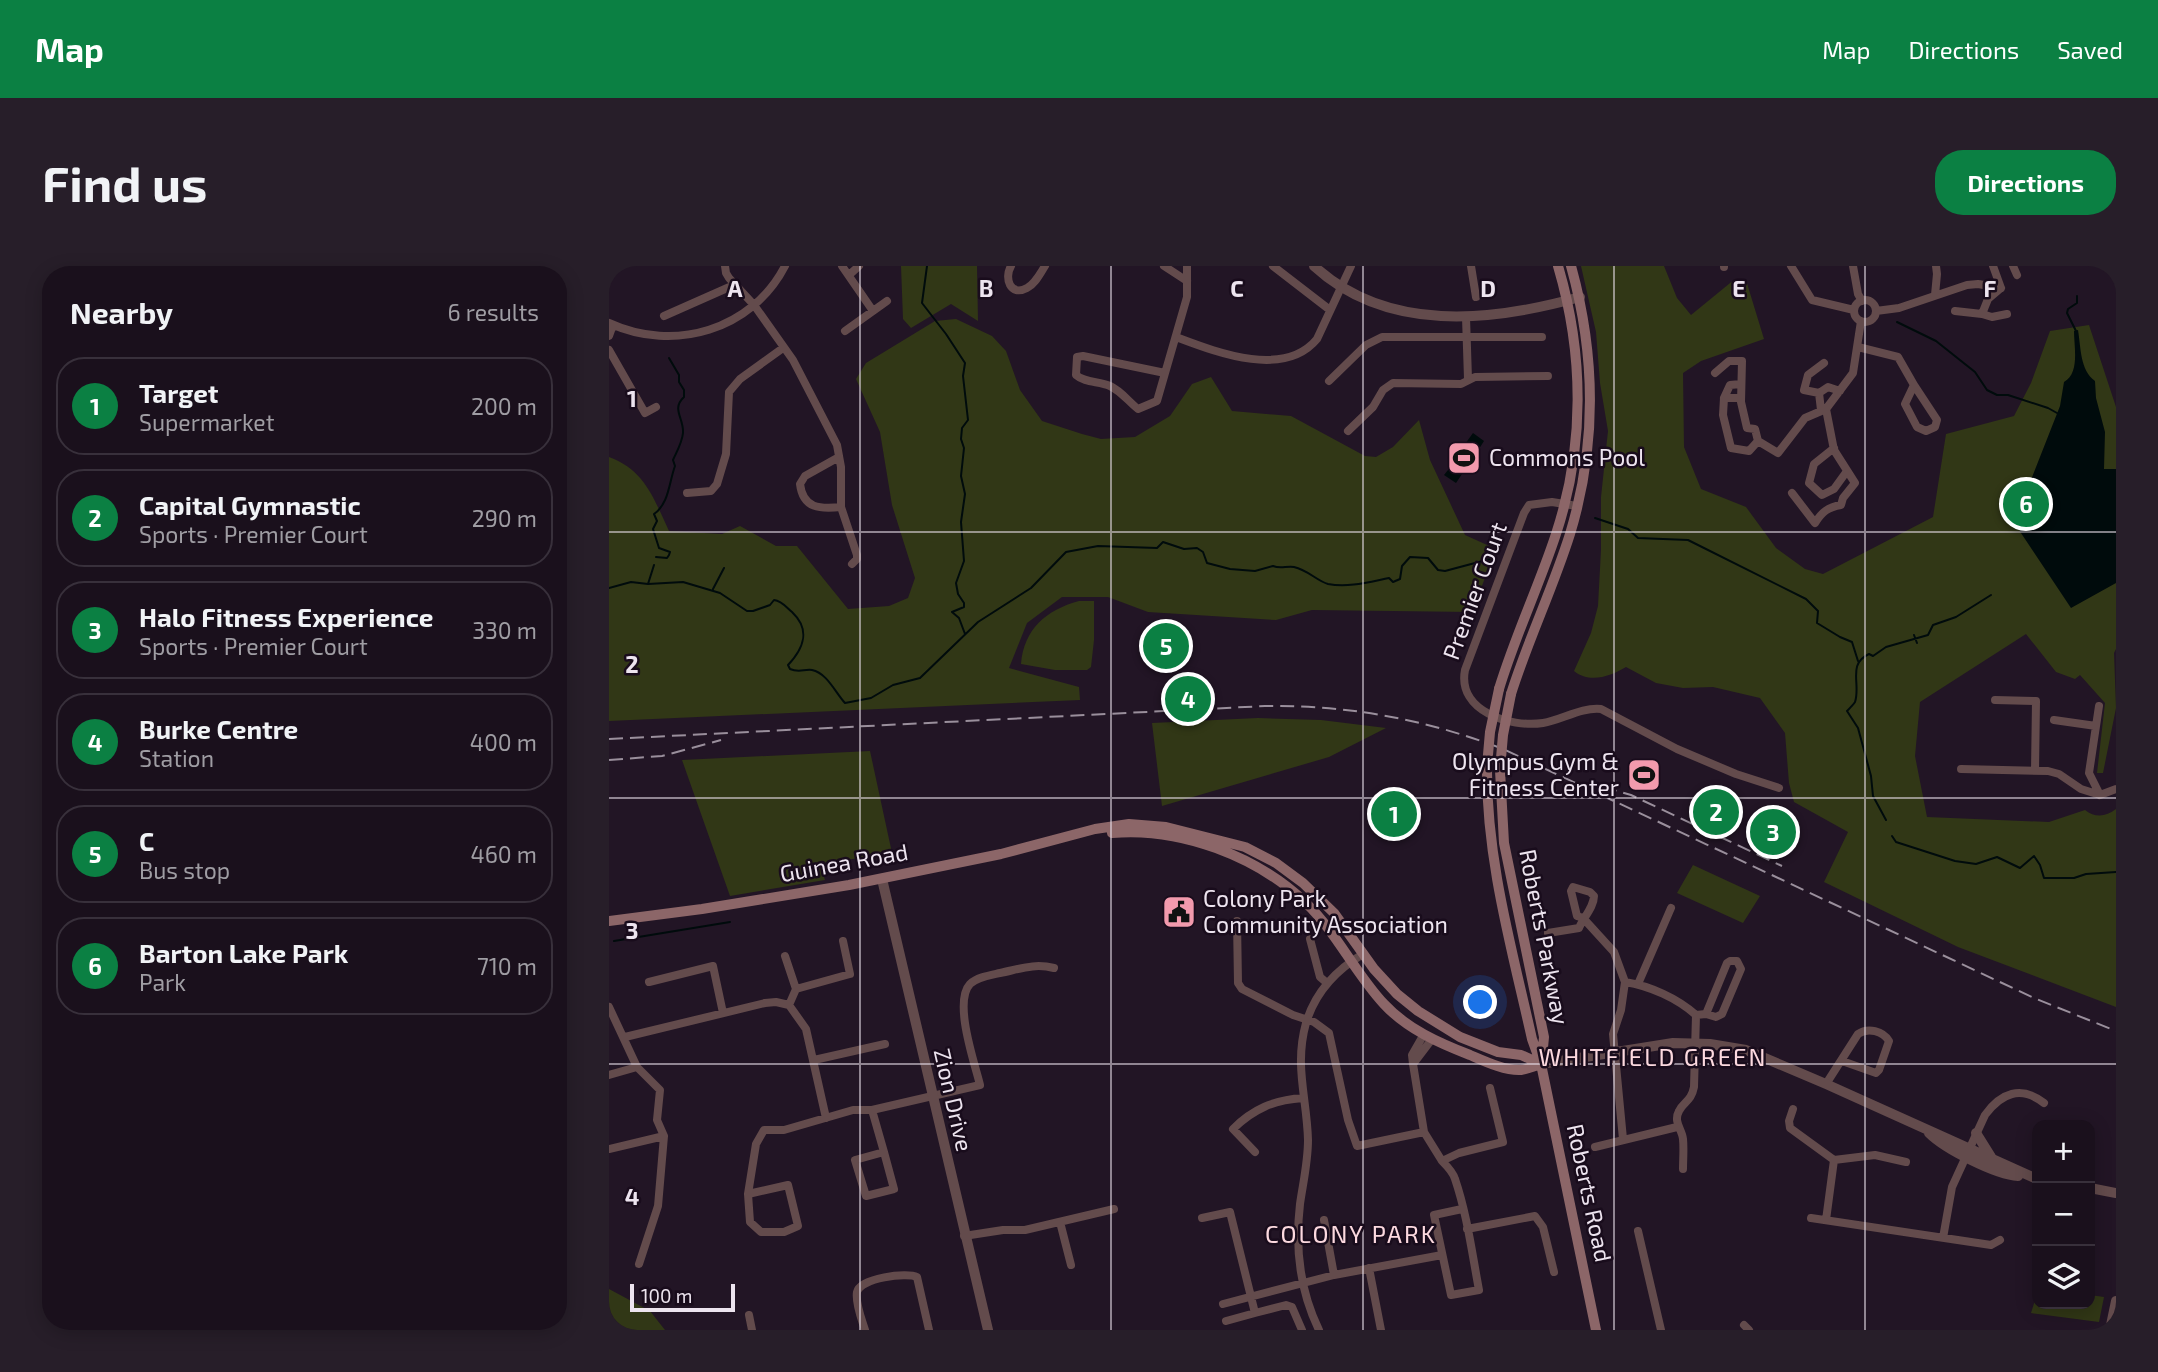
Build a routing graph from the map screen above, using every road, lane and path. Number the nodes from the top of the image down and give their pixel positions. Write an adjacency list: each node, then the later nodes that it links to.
1 (725, 266): 21 (street)
2 (785, 266): 30 (street)
3 (842, 266): 19 (street)
4 (859, 266): 19 (street)
5 (1011, 266): 6 (street)
6 (1045, 266)
7 (1164, 266): 20 (street)
8 (1187, 266): 20 (street)
9 (1273, 266): 31 (street)
10 (1314, 266): 22 (street)
11 (1351, 266): 22 (street)
12 (1471, 266): 25 (street)
13 (1558, 266): 29 (main road, Roberts Parkway)
14 (1571, 266): 26 (main road, Roberts Parkway)
15 (1791, 266): 32 (street)
16 (1853, 266): 27 (street)
17 (1936, 266): 24 (street)
18 (1993, 266): 23 (street)
19 (849, 275): 33 (street)
20 (1187, 281): 44 (street)
21 (734, 285): 30 (street); 38 (street)
22 (1342, 288): 31 (street); 39 (street)
23 (2001, 288): 24 (street); 36 (street)
24 (1935, 295): 34 (street)
25 (1476, 297)
26 (1580, 297): 29 (street); 72 (main road, Roberts Parkway)
27 (1861, 300): 32 (street); 34 (street)
28 (887, 301): 33 (street)
29 (1567, 301): 39 (street); 71 (main road, Roberts Parkway)
30 (754, 305): 41 (street); 48 (street)
31 (1330, 310): 44 (street)
32 (1854, 310): 40 (street)
33 (873, 311): 42 (street)
34 (1876, 311): 40 (street)
35 (1955, 311): 36 (street)
36 (1982, 314): 37 (street)
37 (2007, 314)
38 (664, 316)
39 (1466, 317): 46 (street)
40 (1861, 321): 47 (street)
41 (611, 324): 43 (street)
42 (845, 331)
43 (609, 336)
44 (1176, 337): 51 (street)
45 (1542, 337): 46 (street)
46 (1466, 339): 54 (street); 55 (street)
47 (1858, 347): 57 (street); 58 (street)
48 (783, 348): 67 (street); 69 (street)
49 (609, 350): 62 (street)
50 (1824, 363): 59 (street)
51 (1165, 373): 51 (street)
52 (1715, 373): 56 (street)
53 (1548, 376): 54 (street)
54 (1468, 379): 64 (street)
55 (1329, 381)
56 (1741, 384): 60 (street); 61 (street)
57 (1914, 385): 57 (street)
58 (1840, 391): 59 (street); 63 (street)
59 (1819, 393): 63 (street)
60 (1724, 398): 61 (street); 65 (street)
61 (1741, 398): 65 (street)
62 (656, 407)
63 (1823, 409): 65 (street); 66 (street)
64 (1348, 431)
65 (1758, 441)
66 (1834, 448): 68 (street); 68 (street)
67 (839, 457): 73 (street); 73 (street)
68 (1847, 471): 70 (street)
69 (688, 493)
70 (1792, 493)
71 (1565, 503): 72 (street, Premier Court); 81 (street, Premier Court); 111 (main road, Roberts Parkway, bridge)
72 (1577, 506): 111 (main road, Roberts Parkway, bridge)
73 (841, 507): 74 (street)
74 (852, 564)
75 (1995, 699): 80 (street)
76 (2099, 706): 78 (street)
77 (2054, 720): 78 (street)
78 (2096, 726): 83 (street)
79 (1961, 769): 80 (street)
80 (2035, 771): 83 (street)
81 (1779, 788)
82 (2116, 789): 83 (street)
83 (2100, 795)
84 (882, 878): 86 (main road, Guinea Road); 92 (main road, Guinea Road); 116 (street, Zion Drive)
85 (1671, 908): 97 (street)
86 (609, 921)
87 (1237, 921): 103 (street)
88 (1548, 933): 95 (street)
89 (1310, 939): 96 (street)
90 (843, 941): 98 (street)
91 (785, 956): 98 (street)
92 (1358, 957): 96 (street); 104 (main road); 111 (main road)
93 (1054, 968): 116 (street)
94 (649, 982): 101 (street)
95 (1625, 982): 97 (street); 108 (street)
96 (1328, 983): 103 (street)
97 (1638, 984): 102 (street)
98 (796, 989): 99 (street)
99 (789, 1005): 101 (street); 109 (street)
100 (609, 1007): 105 (street)
101 (723, 1013): 105 (street)
102 (1701, 1014): 102 (street); 106 (street)
103 (1307, 1020): 117 (street); 123 (street)
104 (1428, 1036): 111 (main road); 123 (street)
105 (625, 1037): 112 (street)
106 (1695, 1043): 108 (street); 114 (street); 122 (street)
107 (885, 1044): 109 (street)
108 (1615, 1052): 111 (street); 126 (street)
109 (814, 1060): 121 (street)
110 (1842, 1061): 110 (street); 114 (street)
111 (1541, 1064): 174 (main road, Roberts Road)
112 (637, 1067): 113 (street); 125 (street)
113 (609, 1075)
114 (1826, 1084): 131 (street)
115 (1490, 1088): 134 (street)
116 (933, 1098): 120 (street); 151 (street, Zion Drive)
117 (1303, 1098): 130 (street); 160 (street)
118 (2044, 1102): 124 (street)
119 (1793, 1109): 133 (street)
120 (872, 1110): 121 (street); 129 (street)
121 (826, 1118): 141 (street)
122 (1677, 1126): 126 (street); 136 (street)
123 (1424, 1132): 134 (street)
124 (1976, 1133): 131 (street); 132 (street)
125 (664, 1136): 128 (street); 155 (street)
126 (1623, 1139): 127 (street)
127 (1595, 1147)
128 (609, 1149)
129 (884, 1152): 129 (street)
130 (1255, 1153)
131 (1967, 1153): 132 (street); 137 (street); 152 (street)
132 (1991, 1157): 138 (street)
133 (1834, 1160): 135 (street); 147 (street)
134 (1442, 1161): 143 (street)
135 (1906, 1162)
136 (1683, 1168)
137 (2032, 1177)
138 (2032, 1177)
139 (2095, 1189): 140 (street)
140 (2116, 1193)
141 (748, 1194): 141 (street)
142 (1114, 1209): 148 (street)
143 (1462, 1209): 149 (street); 154 (street)
144 (1202, 1218): 161 (street)
145 (1811, 1218): 147 (street)
146 (1324, 1220): 159 (street)
147 (1826, 1220): 152 (street)
148 (1060, 1222): 151 (street); 156 (street)
149 (1467, 1229): 154 (street); 158 (street)
150 (1638, 1231): 175 (street)
151 (964, 1236): 170 (street, Zion Drive)
152 (1943, 1238): 153 (street)
153 (2000, 1240)
154 (1442, 1255): 157 (street)
155 (639, 1264)
156 (1071, 1265)
157 (1369, 1268): 159 (street); 173 (street)
158 (1553, 1272)
159 (1334, 1275): 160 (street)
160 (1304, 1284): 161 (street); 172 (street)
161 (1251, 1296): 163 (street); 164 (street)
162 (2116, 1301): 176 (street)
163 (1223, 1304)
164 (1255, 1313): 166 (street); 171 (street)
165 (749, 1315): 167 (street)
166 (1226, 1321)
167 (752, 1330)
168 (865, 1330): 169 (street)
169 (929, 1330)
170 (988, 1330)
171 (1302, 1330)
172 (1319, 1330)
173 (1381, 1330)
174 (1596, 1330)
175 (1661, 1330)
176 (2110, 1330)

